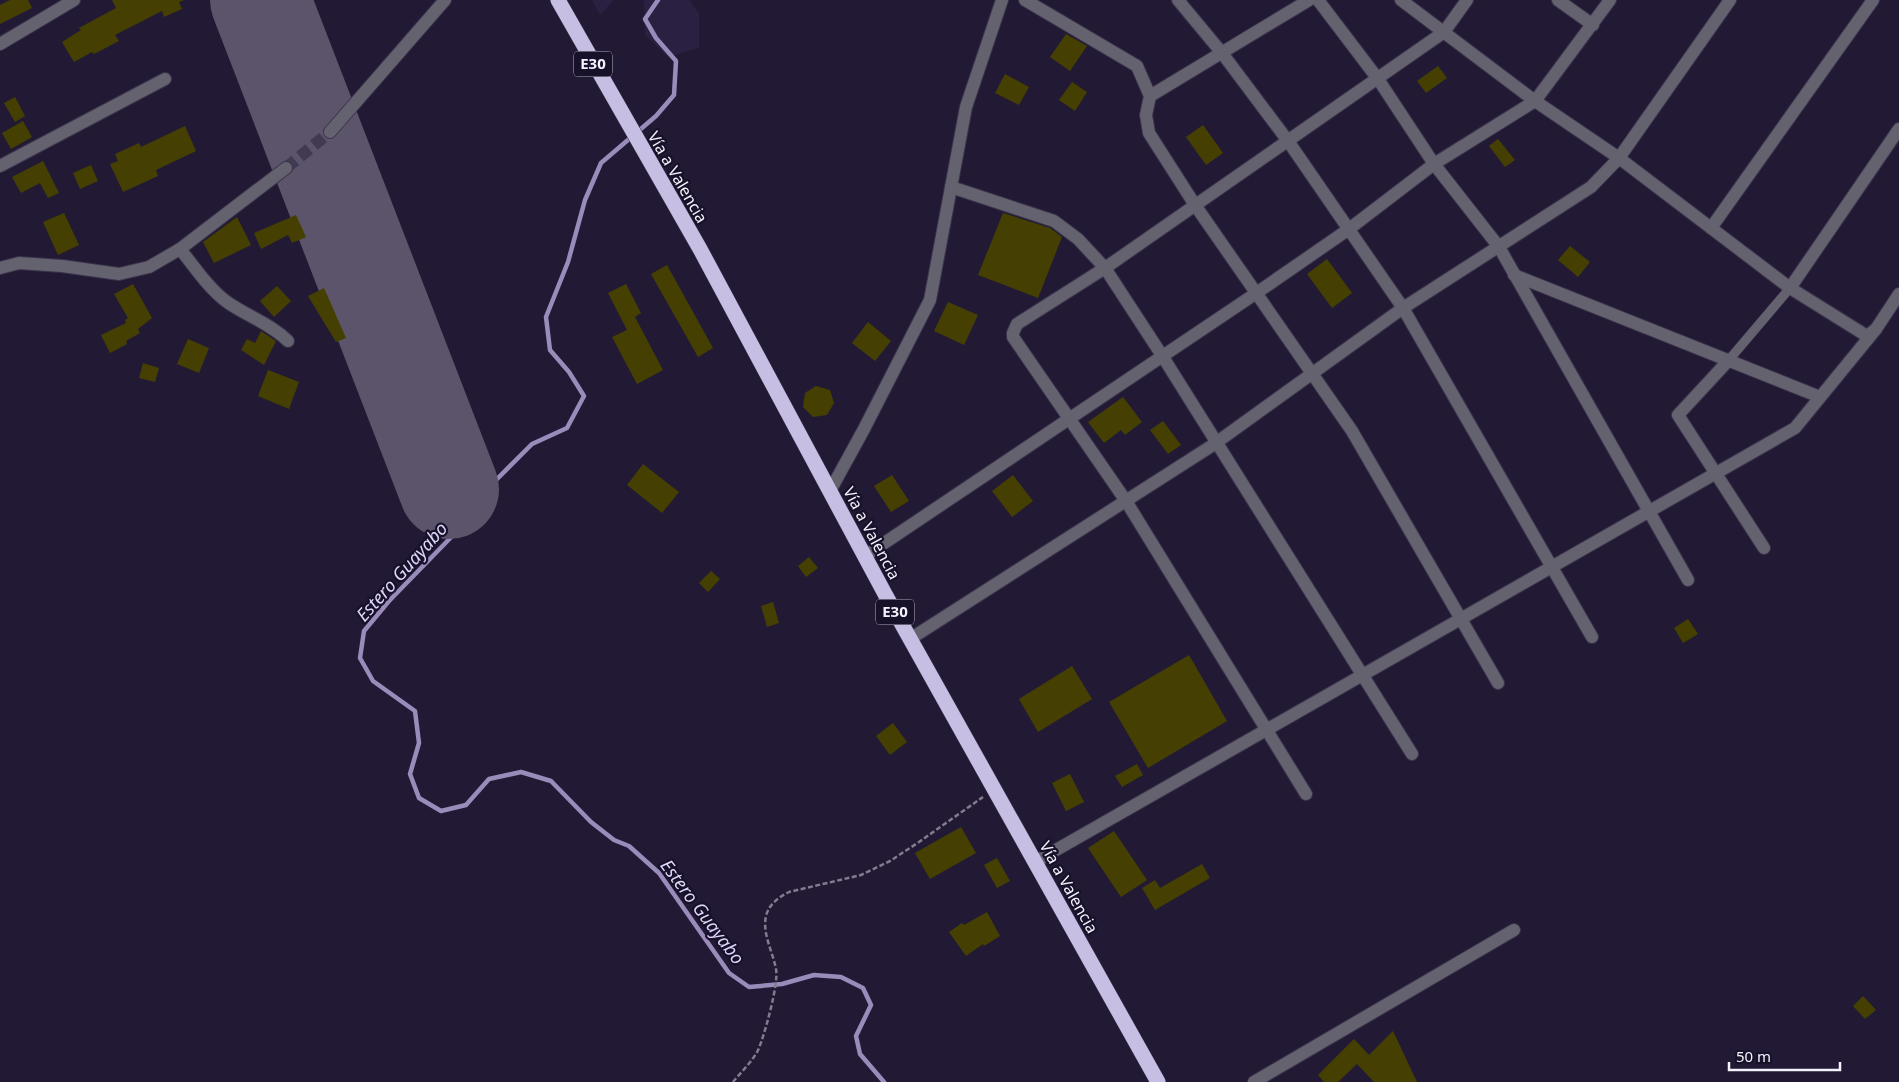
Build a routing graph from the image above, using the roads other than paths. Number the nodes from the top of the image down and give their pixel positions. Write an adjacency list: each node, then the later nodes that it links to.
1 (74, 0): 17 (street)
2 (445, 0): 24 (street)
3 (558, 0): 52 (highway, Vía a Valencia / E30)
4 (1002, 0): 30 (street)
5 (1026, 0): 21 (street)
6 (1178, 0): 18 (street)
7 (1309, 0): 18 (street)
8 (1318, 0): 20 (street)
9 (1401, 0): 16 (street)
10 (1467, 0): 16 (street)
11 (1558, 0): 15 (street)
12 (1610, 0): 15 (street)
13 (1730, 0): 26 (street)
14 (1873, 0): 32 (street)
15 (1593, 25): 22 (street)
16 (1444, 32): 20 (street); 22 (street)
17 (0, 44)
18 (1222, 53): 21 (street); 25 (street)
19 (165, 79): 28 (street)
20 (1378, 79): 25 (street); 27 (street)
21 (1150, 96): 31 (street)
22 (1535, 101): 26 (street); 27 (street)
23 (1899, 129): 39 (street)
24 (330, 132)
25 (1288, 141): 31 (street); 33 (street)
26 (1619, 158): 32 (street); 34 (street)
27 (1434, 164): 33 (street); 34 (street)
28 (0, 166)
29 (286, 168): 35 (street)
30 (951, 187): 37 (street); 52 (street)
31 (1195, 205): 37 (street); 40 (street)
32 (1711, 228): 39 (street)
33 (1349, 229): 40 (street); 42 (street)
34 (1499, 248): 38 (street); 42 (street)
35 (180, 249): 36 (street); 44 (street)
36 (0, 268)
37 (1105, 268): 45 (street); 49 (street)
38 (1514, 275): 46 (street); 54 (street)
39 (1790, 288): 43 (street); 46 (lane)
40 (1256, 294): 45 (street); 47 (street)
41 (1899, 294): 43 (street)
42 (1402, 308): 47 (street); 57 (street)
43 (1876, 329): 48 (street)
44 (288, 342)
45 (1163, 357): 49 (street); 50 (street)
46 (1728, 361): 48 (street); 51 (street)
47 (1312, 373): 50 (street); 59 (street)
48 (1820, 397): 51 (street)
49 (1070, 420): 53 (street); 56 (street)
50 (1217, 442): 53 (street); 62 (street)
51 (1716, 474): 54 (street); 55 (street)
52 (830, 491): 56 (highway, Vía a Valencia / E30)
53 (1126, 501): 61 (street); 64 (street)
54 (1649, 512): 57 (street); 58 (street)
55 (1764, 548)
56 (865, 556): 61 (highway, Vía a Valencia / E30)
57 (1552, 567): 59 (street); 60 (street)
58 (1688, 580)
59 (1461, 619): 62 (street); 63 (street)
60 (1592, 637)
61 (910, 639): 67 (highway, Vía a Valencia / E30)
62 (1363, 675): 64 (street); 65 (street)
63 (1498, 683)
64 (1267, 730): 66 (street); 67 (street)
65 (1412, 754)
66 (1306, 794)
67 (1035, 862): 69 (highway, Vía a Valencia / E30)
68 (1514, 930): 70 (street)
69 (1158, 1082)
70 (1254, 1082)

